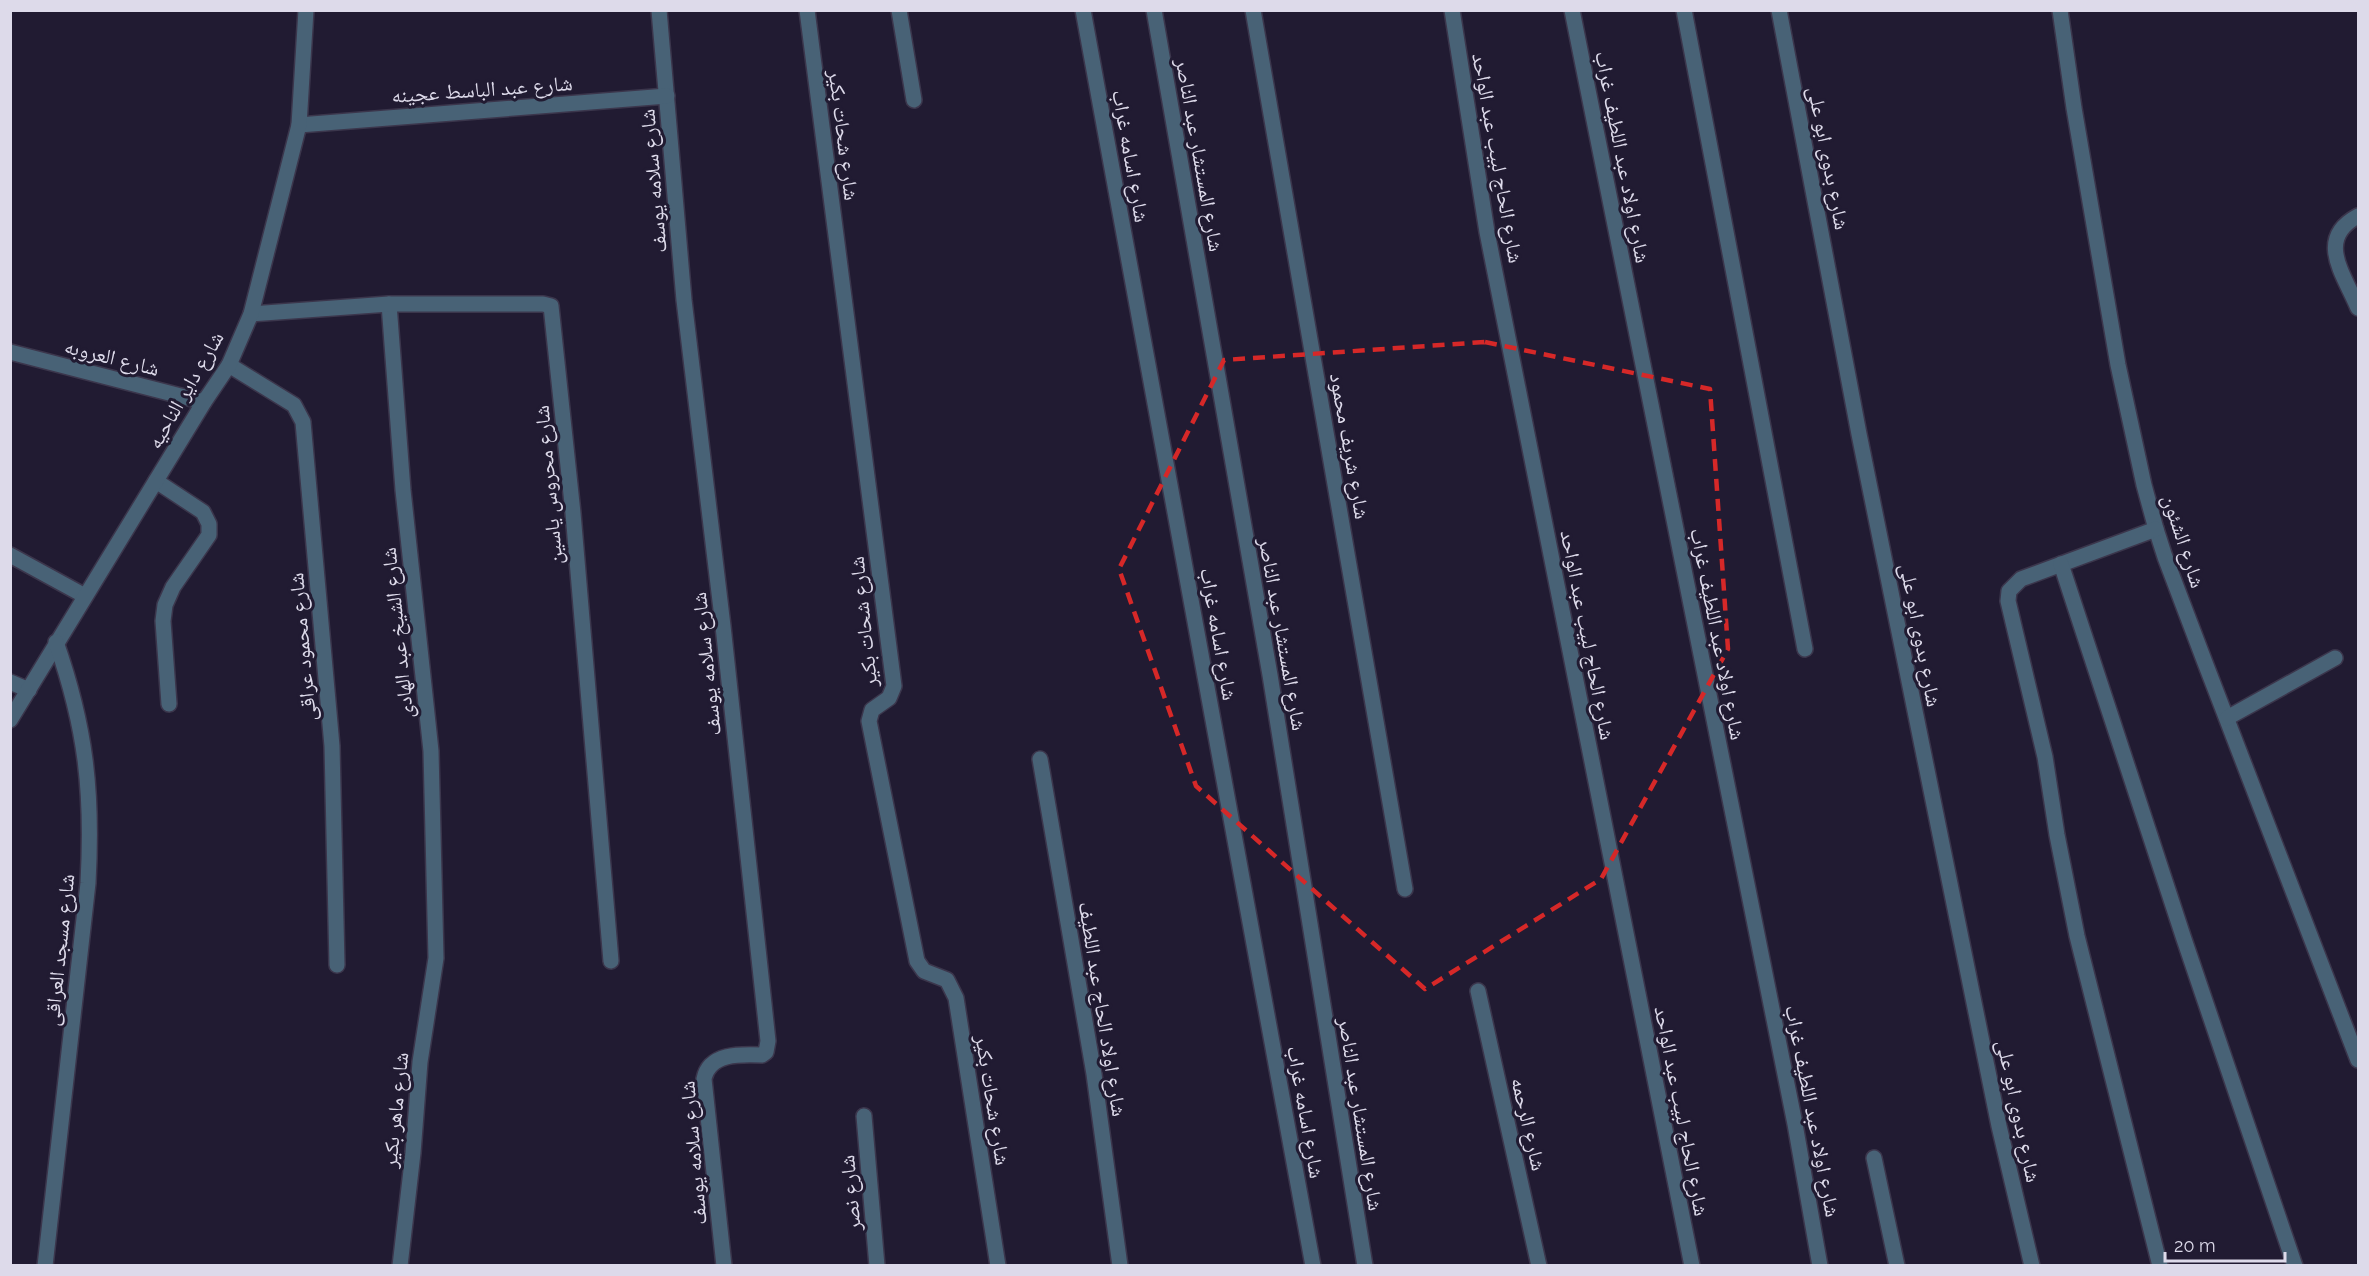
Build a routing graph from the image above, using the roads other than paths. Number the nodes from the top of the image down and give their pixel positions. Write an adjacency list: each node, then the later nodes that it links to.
1 (306, 10): 15 (street, شارع داير الناحيه)
2 (659, 10): 13 (street, شارع سلامه يوسف)
3 (807, 10): 49 (street, شارع شحات بكير)
4 (899, 10): 14 (street)
5 (1083, 10): 51 (street, شارع اسامه غراب)
6 (1154, 10): 52 (street, شارع المستشار عبد الناصر)
7 (1253, 10): 37 (street, شارع شريف محمود)
8 (1452, 10): 54 (street, شارع الحاج لبيب عبد الواحد)
9 (1572, 10): 55 (street, شارع اولاد عبد اللطيف غراب)
10 (1684, 10): 29 (street)
11 (1779, 10): 57 (street, شارع بدوى ابو على)
12 (2060, 10): 24 (street, شارع الشئون)
13 (667, 96): 15 (street, شارع عبد الباسط عجينه); 47 (street, شارع سلامه يوسف)
14 (914, 100)
15 (300, 125): 19 (street, شارع داير الناحيه)
16 (2358, 216): 18 (street)
17 (389, 304): 19 (street, شارع محروس ياسين); 38 (street, شارع الشيخ عبد الهادى); 39 (street, شارع محروس ياسين)
18 (2358, 308)
19 (251, 314): 21 (street, شارع داير الناحيه)
20 (10, 352): 22 (street, شارع العروبه)
21 (229, 365): 22 (street, شارع داير الناحيه); 40 (street, شارع محمود عراقى)
22 (204, 402): 23 (street, شارع داير الناحيه)
23 (156, 481): 27 (street, شارع داير الناحيه); 33 (street)
24 (2156, 529): 26 (street); 34 (street, شارع الشئون)
25 (10, 555): 27 (street)
26 (2061, 564): 58 (street); 59 (street)
27 (85, 596): 28 (street, شارع داير الناحيه)
28 (56, 642): 32 (street, شارع داير الناحيه); 45 (street, شارع مسجد العراقى)
29 (1805, 649)
30 (2335, 658): 34 (street)
31 (10, 682): 32 (street)
32 (29, 690): 35 (street, شارع داير الناحيه)
33 (169, 704)
34 (2227, 718): 42 (street, شارع الشئون)
35 (10, 720)
36 (1040, 759): 50 (street, شارع اولاد الحاج عبد اللطيف)
37 (1405, 889)
38 (436, 958): 46 (street, شارع ماهر بكير)
39 (611, 961)
40 (337, 965)
41 (1478, 991): 53 (street, شارع الرحمه)
42 (2358, 1060)
43 (864, 1116): 48 (street, شارع نصر)
44 (1874, 1158): 56 (street)
45 (45, 1266)
46 (399, 1266)
47 (724, 1266)
48 (877, 1266)
49 (998, 1266)
50 (1120, 1266)
51 (1313, 1266)
52 (1365, 1266)
53 (1539, 1266)
54 (1692, 1266)
55 (1820, 1266)
56 (1897, 1266)
57 (2032, 1266)
58 (2160, 1266)
59 (2295, 1266)

